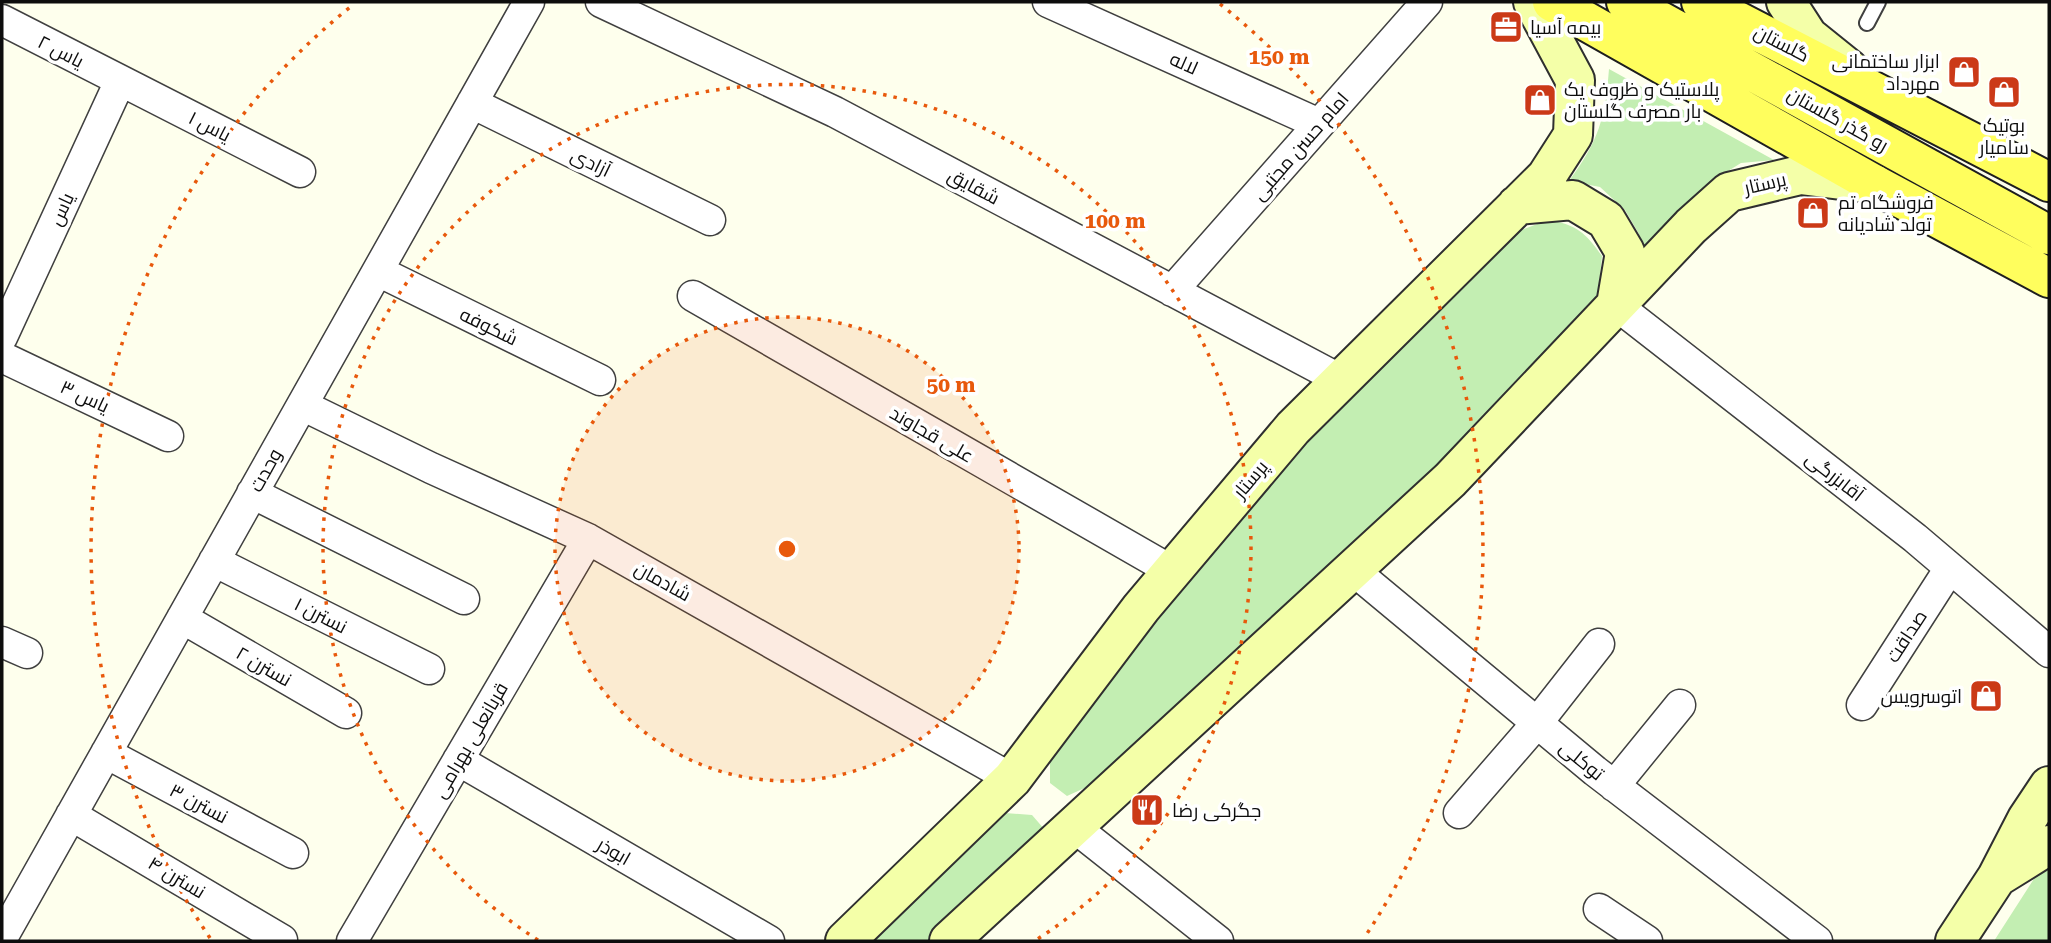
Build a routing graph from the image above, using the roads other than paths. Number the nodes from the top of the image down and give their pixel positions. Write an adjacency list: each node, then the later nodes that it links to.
1 (529, 2): 15 (street, وحدت)
2 (601, 2): 25 (street, شقایق)
3 (1048, 2): 16 (street, لاله)
4 (1427, 2): 16 (street, امام حسن مجتبی)
5 (1533, 2): 20 (main road, پرستار)
6 (1552, 2): 19 (main road)
7 (1626, 2): 22 (main road, رو گذر گلستان)
8 (1701, 2): 14 (main road, گلستان)
9 (1786, 2): 14 (main road)
10 (1878, 2): 12 (lane)
11 (2, 20): 13 (street, یاس ۲)
12 (1867, 23)
13 (120, 81): 17 (street, یاس ۱); 28 (street, یاس)
14 (1877, 93): 18 (main road, گلستان)
15 (472, 103): 21 (street, آزادی); 23 (street, وحدت)
16 (1320, 124): 25 (street, امام حسن مجتبی)
17 (300, 172)
18 (2049, 183)
19 (1874, 184): 24 (main road); 27 (main road, پرستار)
20 (1517, 205): 27 (main road); 31 (main road, پرستار)
21 (710, 220)
22 (2049, 235)
23 (378, 271): 30 (street, شکوفه); 32 (street, وحدت)
24 (2049, 278)
25 (1172, 291): 31 (street, شقایق)
26 (693, 296): 39 (street, علی قجاوند)
27 (1616, 305): 37 (street, آقابزرگی); 38 (main road, پرستار)
28 (2, 337)
29 (2, 357): 33 (street, یاس ۳)
30 (600, 380)
31 (1341, 380): 39 (main road, پرستار)
32 (302, 405): 34 (street, وحدت); 35 (street, شادمان)
33 (168, 436)
34 (252, 493): 36 (street, وحدت); 40 (street)
35 (588, 539): 50 (street, قربانعلی بهرامی); 51 (street, شادمان)
36 (214, 561): 41 (street, وحدت); 44 (street, نسترن ۱)
37 (1950, 568): 43 (street, آقابزرگی); 46 (street, صداقت)
38 (1353, 570): 48 (street, توکلی); 56 (main road, پرستار)
39 (1172, 571): 51 (main road, پرستار)
40 (464, 599)
41 (182, 618): 47 (street, نسترن ۲); 49 (street, وحدت)
42 (1599, 644): 48 (street)
43 (2049, 652)
44 (429, 669)
45 (1680, 705): 52 (street)
46 (1863, 705)
47 (346, 713)
48 (1537, 723): 52 (street, توکلی); 54 (street)
49 (106, 753): 55 (street, وحدت); 58 (street, نسترن ۳)
50 (458, 760): 63 (street, قربانعلی بهرامی); 64 (street, ابوذر)
51 (1012, 779): 65 (main road, پرستار)
52 (1614, 786): 69 (street, توکلی)
53 (2049, 786): 59 (main road)
54 (1459, 813)
55 (71, 815): 61 (street, وحدت); 62 (street, نسترن ۴)
56 (1074, 827): 66 (main road, پرستار); 67 (street)
57 (2049, 845): 59 (main road)
58 (293, 853)
59 (1997, 877): 70 (main road)
60 (1599, 909): 68 (street)
61 (2, 938)
62 (282, 940)
63 (352, 941)
64 (769, 941)
65 (845, 941)
66 (949, 941)
67 (1218, 941)
68 (1647, 941)
69 (1817, 941)
70 (1955, 941)

